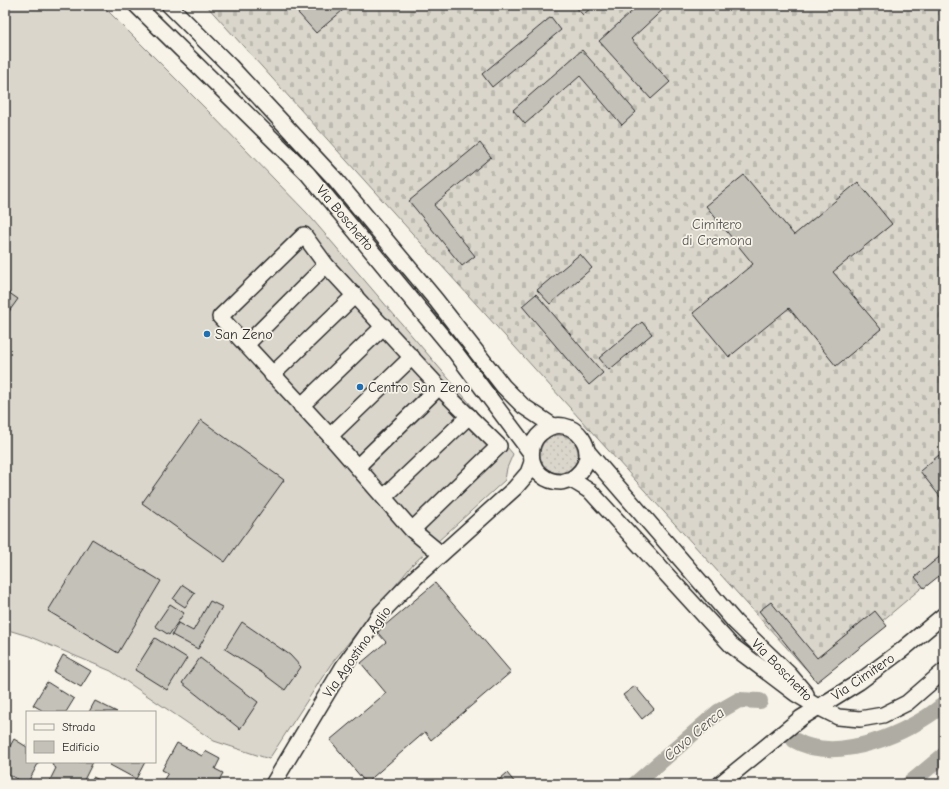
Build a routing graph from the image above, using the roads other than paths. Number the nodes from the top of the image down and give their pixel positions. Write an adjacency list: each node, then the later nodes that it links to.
1 (136, 5): 15 (street, Via Boschetto)
2 (169, 5): 12 (street, Via Boschetto)
3 (326, 265): 4 (street); 6 (street); 6 (street)
4 (355, 295): 5 (street); 8 (street)
5 (384, 326): 7 (street); 10 (street)
6 (246, 345): 8 (street)
7 (412, 357): 9 (street); 13 (street)
8 (272, 375): 10 (street)
9 (439, 387): 11 (street); 16 (street)
10 (301, 406): 13 (street)
11 (469, 416): 20 (street); 21 (street)
12 (553, 426): 14 (street, Via Boschetto); 15 (street)
13 (330, 436): 16 (street)
14 (587, 451): 17 (street); 25 (street, Via Boschetto)
15 (532, 457): 18 (street, Via Boschetto); 19 (street, Via Agostino Aglio)
16 (357, 467): 20 (street)
17 (570, 480): 18 (street); 25 (street, Via Boschetto)
18 (554, 481): 19 (street, Via Agostino Aglio)
19 (515, 488): 22 (street, Via Agostino Aglio)
20 (384, 498): 21 (street)
21 (412, 530): 22 (street)
22 (441, 554): 26 (street, Via Agostino Aglio)
23 (944, 615): 25 (street, Via Cimitero)
24 (944, 671): 25 (street, Via Cimitero)
25 (818, 707): 27 (street)
26 (273, 784)
27 (720, 784)

